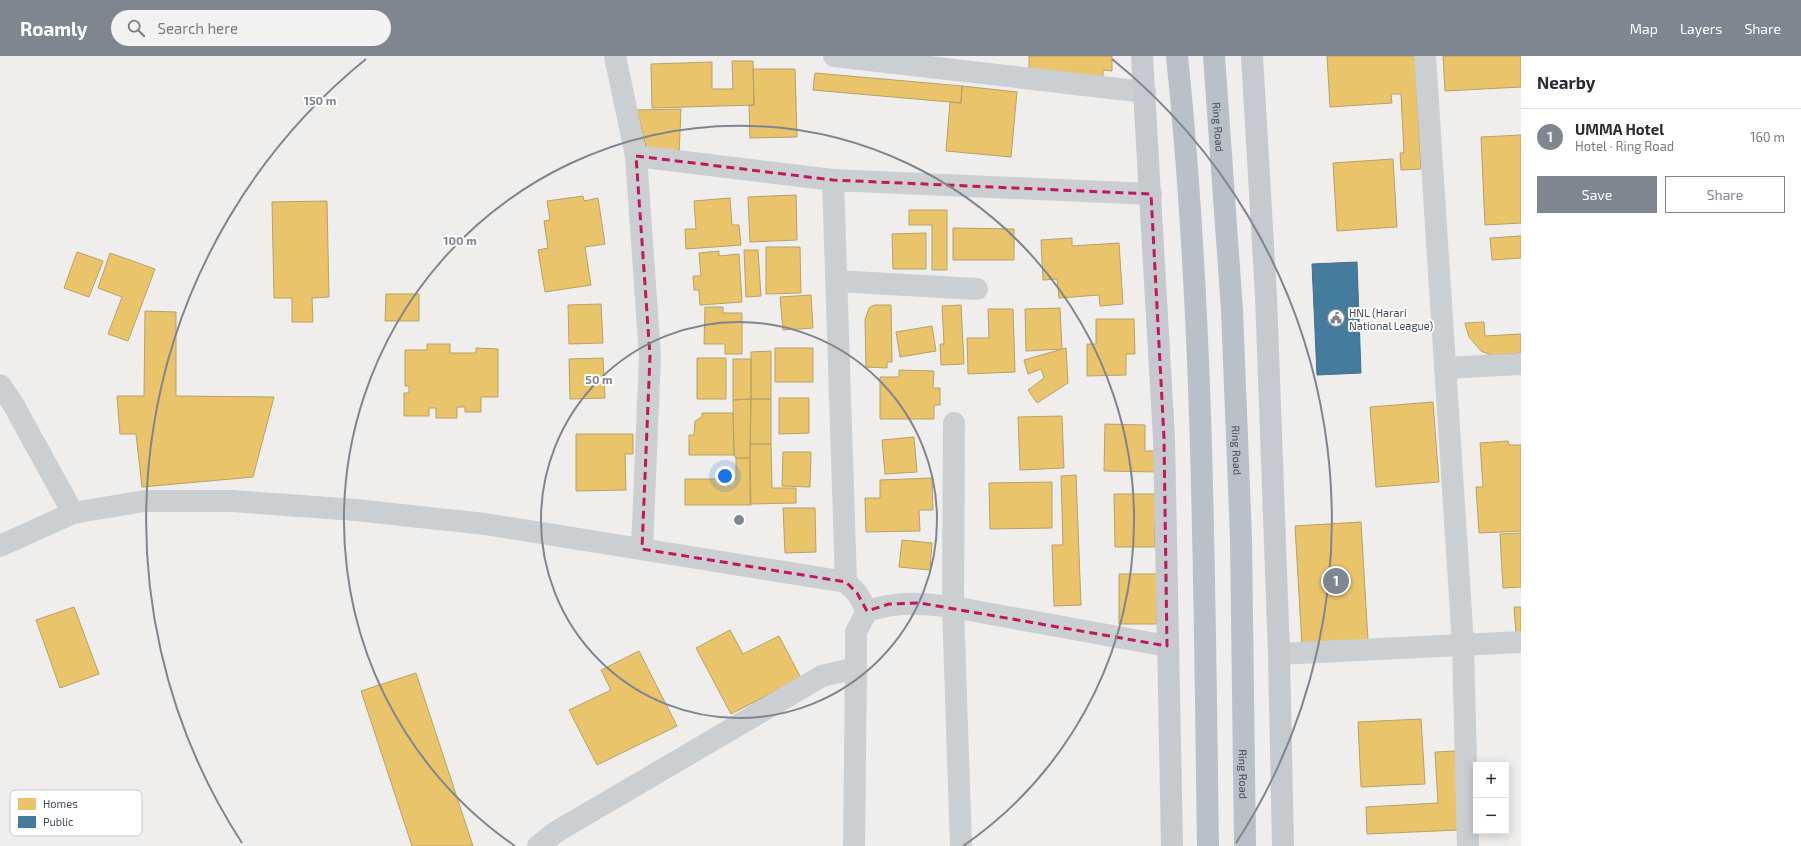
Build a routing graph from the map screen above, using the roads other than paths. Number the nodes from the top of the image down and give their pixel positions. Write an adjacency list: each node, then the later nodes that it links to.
1 (615, 56): 9 (street)
2 (834, 56): 8 (street)
3 (1142, 56): 8 (main road)
4 (1177, 56): 34 (highway)
5 (1214, 56): 35 (highway, Ring Road)
6 (1252, 56): 27 (main road)
7 (1425, 56): 15 (street)
8 (1145, 92): 11 (main road)
9 (636, 156): 10 (street); 20 (street)
10 (833, 180): 11 (street); 12 (street)
11 (1151, 194): 26 (main road)
12 (836, 281): 13 (street); 21 (street)
13 (977, 289)
14 (1521, 364): 15 (street)
15 (1446, 368): 25 (street)
16 (0, 385): 18 (street)
17 (954, 423): 22 (street)
18 (73, 513): 19 (street); 20 (street)
19 (0, 546)
20 (642, 549): 21 (street)
21 (846, 582): 23 (street)
22 (953, 607): 23 (street); 26 (street); 32 (street)
23 (867, 611): 28 (street)
24 (1521, 642): 25 (street)
25 (1463, 644): 27 (street); 37 (street)
26 (1167, 646): 33 (main road)
27 (1279, 654): 36 (main road)
28 (856, 668): 29 (street); 31 (street)
29 (555, 839): 30 (street)
30 (538, 846)
31 (854, 846)
32 (961, 846)
33 (1172, 846)
34 (1208, 846)
35 (1245, 846)
36 (1283, 846)
37 (1468, 846)

